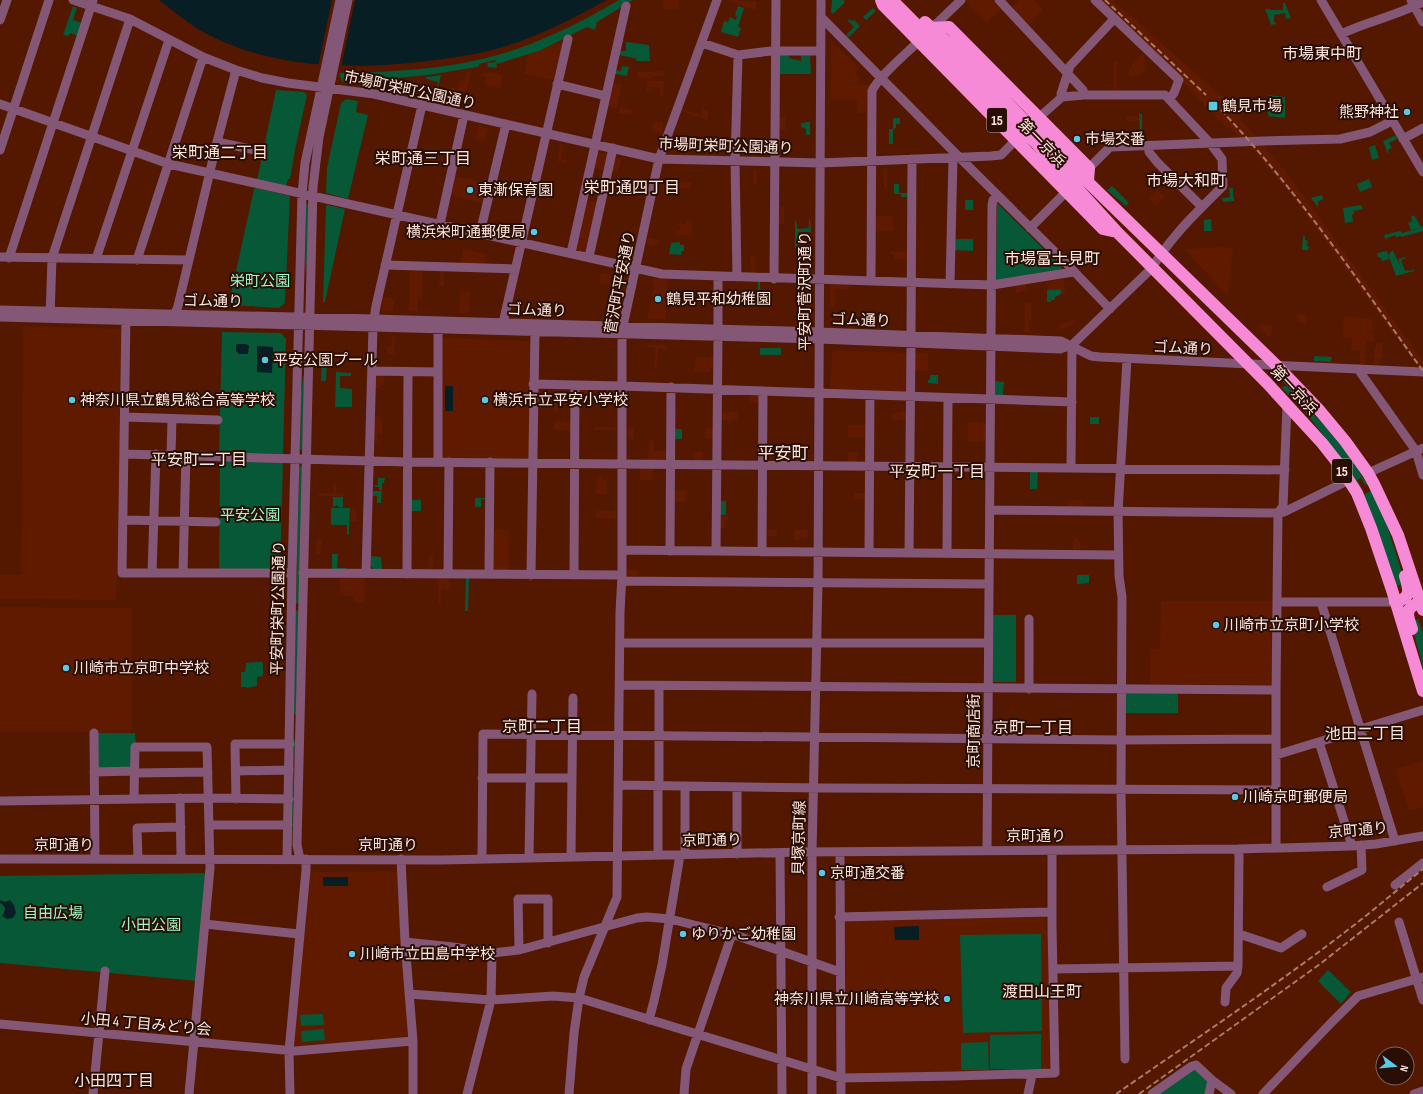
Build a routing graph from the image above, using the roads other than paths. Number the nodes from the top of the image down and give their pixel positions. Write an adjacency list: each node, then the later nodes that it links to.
1 (7, 0): 22 (street)
2 (49, 0): 46 (street)
3 (73, 0): 16 (street, 市場町栄町公園通り)
4 (340, 0): 35 (street)
5 (348, 0): 35 (street)
6 (717, 0): 29 (street, 菅沢町平安通り)
7 (776, 0): 30 (street)
8 (821, 0): 19 (street, 平安町菅沢町通り)
9 (881, 0): 28 (highway, 第一京浜 / 15)
10 (892, 0): 52 (highway, 第一京浜 / 15)
11 (902, 0): 24 (highway)
12 (961, 0): 24 (street)
13 (998, 0): 36 (street)
14 (1095, 0): 21 (street)
15 (1321, 0): 25 (street)
16 (92, 3): 20 (street, 市場町栄町公園通り); 49 (street)
17 (1416, 3): 23 (street); 25 (street)
18 (626, 6): 41 (street)
19 (821, 17): 31 (street, 平安町菅沢町通り); 37 (street)
20 (130, 19): 27 (street, 市場町栄町公園通り); 54 (street)
21 (1114, 19): 36 (street); 43 (street)
22 (0, 20)
23 (1423, 22)
24 (932, 28): 52 (highway, 第一京浜 / 15)
25 (1341, 34): 48 (street)
26 (568, 39): 38 (street)
27 (168, 40): 33 (street, 市場町栄町公園通り); 62 (street)
28 (919, 41): 37 (street); 52 (highway, 第一京浜 / 15)
29 (702, 43): 32 (street); 65 (street, 菅沢町平安通り)
30 (776, 51): 31 (street); 32 (street); 69 (street)
31 (821, 51): 70 (street, 平安町菅沢町通り)
32 (738, 55): 67 (street)
33 (204, 57): 34 (street, 市場町栄町公園通り); 71 (street)
34 (236, 70): 39 (street, 市場町栄町公園通り); 56 (street)
35 (328, 72): 39 (street, 平安町栄町公園通り)
36 (1068, 73): 40 (street); 42 (street)
37 (881, 78): 64 (street); 68 (street)
38 (557, 84): 41 (street); 53 (street)
39 (325, 87): 45 (street, 市場町栄町公園通り); 77 (street, 平安町栄町公園通り); 79 (street, 平安町栄町公園通り)
40 (1084, 95): 42 (street); 43 (street)
41 (606, 96): 58 (street)
42 (1062, 97): 52 (street, 市場町栄町公園通り)
43 (1169, 99): 57 (street)
44 (0, 104): 46 (street)
45 (422, 105): 47 (street, 市場町栄町公園通り); 81 (street)
46 (14, 108): 49 (street); 61 (street)
47 (464, 115): 50 (street, 市場町栄町公園通り); 82 (street)
48 (1392, 121): 55 (street); 57 (street)
49 (53, 123): 54 (street); 90 (street)
50 (506, 124): 53 (street, 市場町栄町公園通り); 84 (street)
51 (1423, 128): 55 (street)
52 (1028, 129): 64 (street, 市場町栄町公園通り); 72 (highway, 第一京浜 / 15); 75 (highway, 第一京浜 / 15); 76 (highway, 第一京浜 / 15); 85 (highway, 第一京浜 / 15)
53 (546, 133): 58 (street, 市場町栄町公園通り); 86 (street)
54 (91, 136): 62 (street); 91 (street)
55 (1403, 140): 73 (street)
56 (217, 142): 63 (street); 74 (street)
57 (1210, 143): 59 (street); 80 (street)
58 (596, 144): 60 (street, 市場町栄町公園通り); 88 (street)
59 (1149, 146): 72 (street); 80 (street)
60 (613, 148): 65 (street, 市場町栄町公園通り); 89 (street)
61 (0, 150)
62 (132, 151): 71 (street); 92 (street)
63 (260, 151)
64 (956, 158): 66 (street, 市場町栄町公園通り); 78 (street); 106 (street)
65 (659, 159): 67 (street, 市場町栄町公園通り); 96 (street, 菅沢町平安通り)
66 (912, 159): 68 (street, 市場町栄町公園通り); 105 (street)
67 (735, 161): 69 (street, 市場町栄町公園通り); 101 (street)
68 (871, 161): 70 (street, 市場町栄町公園通り); 104 (street)
69 (775, 162): 70 (street, 市場町栄町公園通り); 102 (street)
70 (820, 163): 103 (street, 平安町菅沢町通り)
71 (168, 164): 74 (street); 93 (street)
72 (1089, 168): 75 (highway, 第一京浜)
73 (1423, 172)
74 (210, 173): 77 (street); 94 (street)
75 (1088, 181): 87 (highway, 第一京浜 / 15)
76 (1067, 191): 83 (street); 85 (highway, 第一京浜 / 15)
77 (302, 194): 79 (street); 114 (street, 平安町栄町公園通り)
78 (997, 195): 83 (street); 107 (street, 京町商店街)
79 (312, 196): 81 (street); 115 (street, 平安町栄町公園通り)
80 (1202, 207): 87 (street)
81 (397, 215): 82 (street); 95 (street)
82 (440, 224): 84 (street)
83 (1030, 228): 99 (street)
84 (480, 233): 86 (street)
85 (1118, 233): 97 (highway, 第一京浜 / 15)
86 (521, 242): 88 (street); 98 (street)
87 (1162, 252): 97 (street); 128 (highway, 第一京浜 / 15)
88 (572, 253): 89 (street)
89 (589, 257): 96 (street)
90 (4, 258): 91 (street)
91 (52, 258): 92 (street); 110 (street)
92 (96, 259): 93 (street)
93 (137, 260): 94 (street)
94 (188, 260): 113 (street)
95 (386, 266): 98 (street); 116 (street)
96 (635, 268): 100 (street); 119 (street, 菅沢町平安通り)
97 (1152, 268): 108 (street); 127 (highway, 第一京浜 / 15)
98 (515, 269): 117 (street)
99 (1073, 272): 107 (street); 108 (street)
100 (718, 276): 101 (street); 121 (street)
101 (737, 277): 102 (street)
102 (774, 279): 103 (street)
103 (820, 280): 104 (street); 122 (street, 平安町菅沢町通り)
104 (871, 281): 105 (street)
105 (911, 283): 106 (street); 123 (street)
106 (950, 284): 107 (street)
107 (992, 285): 124 (street, 京町商店街)
108 (1110, 309): 125 (street)
109 (0, 310): 110 (street, ゴム通り)
110 (50, 315): 111 (street, ゴム通り); 112 (street, ゴム通り)
111 (0, 317)
112 (126, 317): 113 (street, ゴム通り); 147 (street)
113 (174, 318): 114 (street, ゴム通り)
114 (299, 321): 115 (street, ゴム通り); 155 (street, 平安町栄町公園通り)
115 (310, 321): 116 (street, ゴム通り); 156 (street, 平安町栄町公園通り)
116 (374, 323): 117 (street, ゴム通り); 118 (street, ゴム通り); 130 (street)
117 (503, 323): 119 (street, ゴム通り)
118 (438, 328): 120 (street, ゴム通り); 132 (street)
119 (623, 330): 120 (street, ゴム通り); 121 (street, ゴム通り); 136 (street, 菅沢町平安通り)
120 (535, 331): 134 (street)
121 (718, 333): 122 (street, ゴム通り); 138 (street)
122 (819, 336): 123 (street, ゴム通り); 140 (street, 平安町菅沢町通り)
123 (911, 340): 124 (street, ゴム通り); 142 (street)
124 (991, 343): 125 (street, ゴム通り); 144 (street, 京町商店街)
125 (1072, 345): 126 (street, ゴム通り); 145 (street)
126 (1127, 359): 127 (street, ゴム通り); 174 (street)
127 (1248, 364): 128 (street, ゴム通り); 146 (highway, 第一京浜 / 15)
128 (1276, 365): 129 (street, ゴム通り); 176 (highway, 第一京浜 / 15)
129 (1360, 369): 133 (street, ゴム通り); 150 (street)
130 (372, 370): 131 (street); 157 (street)
131 (408, 372): 132 (street); 158 (street)
132 (438, 372): 159 (street)
133 (1422, 374)
134 (533, 384): 135 (street); 162 (street)
135 (575, 385): 136 (street); 163 (street)
136 (622, 386): 137 (street); 164 (street, 菅沢町平安通り)
137 (671, 387): 138 (street); 165 (street)
138 (717, 389): 139 (street); 166 (street)
139 (763, 391): 140 (street); 167 (street)
140 (819, 393): 141 (street); 168 (street, 平安町菅沢町通り)
141 (870, 395): 142 (street); 169 (street)
142 (910, 397): 143 (street); 170 (street)
143 (948, 398): 144 (street); 171 (street)
144 (991, 400): 145 (street); 172 (street, 京町商店街)
145 (1072, 402): 173 (street)
146 (1287, 405): 175 (street); 178 (highway, 第一京浜 / 15)
147 (125, 418): 148 (street); 151 (street)
148 (172, 419): 149 (street); 153 (street)
149 (218, 420)
150 (1419, 449): 176 (street); 177 (street)
151 (124, 454): 152 (street); 182 (street)
152 (156, 454): 153 (street); 183 (street)
153 (171, 455): 154 (street)
154 (186, 455): 155 (street); 184 (street)
155 (295, 458): 156 (street); 198 (street, 平安町栄町公園通り)
156 (306, 459): 157 (street); 199 (street, 平安町栄町公園通り)
157 (369, 461): 158 (street); 200 (street)
158 (408, 462): 159 (street); 201 (street)
159 (438, 462): 160 (street)
160 (449, 462): 161 (street); 202 (street)
161 (490, 462): 162 (street); 203 (street)
162 (532, 463): 163 (street); 204 (street)
163 (574, 464): 164 (street); 205 (street)
164 (622, 464): 165 (street); 186 (street, 菅沢町平安通り)
165 (670, 464): 166 (street); 187 (street)
166 (717, 465): 167 (street); 188 (street)
167 (763, 465): 168 (street); 189 (street)
168 (819, 465): 169 (street); 190 (street, 平安町菅沢町通り)
169 (869, 466): 170 (street); 191 (street)
170 (909, 467): 171 (street); 192 (street)
171 (948, 467): 172 (street); 193 (street)
172 (990, 467): 173 (street); 179 (street, 京町商店街)
173 (1071, 468): 174 (street)
174 (1121, 468): 175 (street); 180 (street)
175 (1284, 470): 181 (street)
176 (1368, 473): 211 (highway, 第一京浜 / 15)
177 (1423, 475)
178 (1349, 480): 181 (street); 211 (highway, 第一京浜 / 15)
179 (990, 510): 180 (street); 194 (street, 京町商店街)
180 (1118, 512): 181 (street); 195 (street)
181 (1278, 513): 209 (street)
182 (123, 520): 183 (street); 196 (street)
183 (154, 520): 184 (street); 196 (street)
184 (184, 521): 185 (street); 197 (street)
185 (216, 522)
186 (622, 550): 187 (street); 206 (street, 菅沢町平安通り)
187 (670, 551): 188 (street)
188 (716, 551): 189 (street)
189 (762, 552): 190 (street)
190 (818, 552): 191 (street); 207 (street, 平安町菅沢町通り)
191 (869, 552): 192 (street)
192 (909, 553): 193 (street)
193 (947, 553): 194 (street)
194 (989, 553): 195 (street); 208 (street, 京町商店街)
195 (1118, 555): 222 (street)
196 (152, 573): 197 (street)
197 (184, 573): 198 (street)
198 (292, 573): 239 (street, 平安町栄町公園通り)
199 (303, 573): 200 (street); 292 (street, 平安町栄町公園通り)
200 (366, 573): 201 (street)
201 (407, 574): 202 (street)
202 (448, 574): 203 (street)
203 (489, 574): 204 (street)
204 (532, 574): 205 (street)
205 (574, 575): 206 (street)
206 (622, 578): 207 (street); 213 (street, 菅沢町平安通り)
207 (818, 583): 208 (street); 214 (street, 貝塚京町線)
208 (989, 584): 215 (street, 京町商店街)
209 (1277, 602): 210 (street); 223 (street)
210 (1321, 602): 211 (street); 228 (street)
211 (1415, 605): 216 (highway, 第一京浜 / 15); 224 (highway, 第一京浜 / 15)
212 (1029, 619): 221 (street)
213 (620, 643): 214 (street); 217 (street, 菅沢町平安通り)
214 (817, 643): 215 (street); 219 (street, 貝塚京町線)
215 (988, 643): 220 (street, 京町商店街)
216 (1423, 684)
217 (620, 685): 218 (street); 232 (street, 菅沢町平安通り)
218 (659, 686): 219 (street); 233 (street)
219 (816, 687): 220 (street); 234 (street, 貝塚京町線)
220 (988, 687): 221 (street); 235 (street, 京町商店街)
221 (1029, 689): 222 (street)
222 (1121, 689): 223 (street); 236 (street)
223 (1276, 690): 237 (street)
224 (1423, 691)
225 (532, 694): 230 (street)
226 (573, 698): 231 (street)
227 (1423, 710): 228 (street)
228 (1360, 730): 238 (street); 268 (street)
229 (94, 733): 243 (street)
230 (531, 734): 231 (street); 246 (street); 248 (street)
231 (572, 735): 232 (street); 247 (street)
232 (619, 735): 233 (street); 249 (street, 菅沢町平安通り)
233 (659, 735): 234 (street); 250 (street)
234 (815, 737): 235 (street); 253 (street, 貝塚京町線)
235 (988, 738): 236 (street); 254 (street, 京町商店街)
236 (1121, 740): 237 (street); 255 (street)
237 (1276, 740): 240 (street)
238 (1319, 742): 240 (street); 270 (street)
239 (290, 744): 241 (street, 平安町栄町公園通り); 242 (street)
240 (1276, 755): 256 (street)
241 (289, 770): 242 (street); 262 (street, 平安町栄町公園通り)
242 (236, 771): 261 (street)
243 (94, 772): 244 (street); 259 (street)
244 (135, 772): 245 (street); 245 (street); 260 (street)
245 (208, 772): 258 (street)
246 (482, 778): 248 (street); 285 (street)
247 (571, 778): 248 (street); 283 (street)
248 (530, 779): 284 (street)
249 (618, 785): 250 (street); 281 (street, 菅沢町平安通り)
250 (659, 786): 251 (street); 282 (street)
251 (685, 786): 252 (street); 279 (street)
252 (737, 787): 253 (street); 280 (street)
253 (814, 788): 254 (street); 278 (street, 貝塚京町線)
254 (987, 789): 255 (street); 273 (street, 京町商店街)
255 (1121, 790): 256 (street); 274 (street)
256 (1276, 790): 271 (street)
257 (180, 798): 258 (street); 260 (street); 266 (street)
258 (209, 798): 261 (street); 264 (street)
259 (94, 799): 260 (street); 263 (street); 287 (street)
260 (134, 799)
261 (236, 799): 262 (street)
262 (289, 799): 265 (street, 平安町栄町公園通り)
263 (0, 801)
264 (209, 825): 265 (street); 290 (street)
265 (288, 825): 291 (street, 平安町栄町公園通り)
266 (181, 827): 288 (street); 289 (street)
267 (1423, 836): 268 (street, 京町通り)
268 (1395, 840): 269 (street, 京町通り)
269 (1362, 845): 270 (street, 京町通り); 296 (street)
270 (1352, 846): 271 (street, 京町通り)
271 (1276, 848): 272 (street, 京町通り)
272 (1238, 849): 274 (street, 京町通り); 305 (street)
273 (987, 850): 275 (street, 京町通り); 276 (street, 京町通り)
274 (1121, 850): 275 (street, 京町通り); 314 (street)
275 (1052, 851): 297 (street)
276 (840, 852): 278 (street, 京町通り); 298 (street)
277 (780, 853): 278 (street, 京町通り); 280 (street, 京町通り); 310 (street)
278 (812, 853): 312 (street, 貝塚京町線)
279 (682, 854): 280 (street, 京町通り); 282 (street, 京町通り); 299 (street)
280 (737, 854)
281 (617, 855): 282 (street, 京町通り); 283 (street, 京町通り); 302 (street, 菅沢町平安通り)
282 (658, 855)
283 (571, 856): 284 (street, 京町通り)
284 (529, 857): 285 (street, 京町通り)
285 (482, 858): 293 (street, 京町通り)
286 (0, 859): 287 (street, 京町通り)
287 (95, 859): 288 (street, 京町通り)
288 (138, 859): 289 (street, 京町通り)
289 (181, 859): 290 (street, 京町通り)
290 (210, 859): 291 (street, 京町通り); 301 (street)
291 (287, 859): 292 (street, 京町通り)
292 (303, 859): 293 (street, 京町通り); 303 (street, 平安町栄町公園通り)
293 (401, 859): 307 (street)
294 (1423, 863): 295 (street)
295 (1395, 885)
296 (1327, 887)
297 (1052, 912): 298 (street); 315 (street)
298 (839, 917): 317 (street)
299 (670, 919): 302 (street); 304 (street); 324 (street)
300 (1400, 922): 318 (street)
301 (205, 924): 303 (street); 329 (street)
302 (604, 927): 308 (street); 320 (street, 菅沢町平安通り)
303 (299, 934): 330 (street, 平安町栄町公園通り)
304 (732, 934): 310 (street); 327 (street)
305 (1239, 934): 306 (street); 313 (street)
306 (1302, 934)
307 (405, 942): 311 (street); 319 (street)
308 (548, 943): 309 (street); 309 (street)
309 (519, 950): 311 (street)
310 (781, 951): 312 (street); 332 (street)
311 (492, 953): 321 (street)
312 (811, 962): 317 (street); 333 (street, 貝塚京町線)
313 (1238, 966): 314 (street); 323 (street)
314 (1124, 968): 315 (street); 331 (street)
315 (1053, 969): 334 (street)
316 (105, 971): 326 (street)
317 (840, 972): 335 (street)
318 (1420, 978): 322 (street); 352 (street)
319 (409, 994): 321 (street); 328 (street)
320 (579, 998): 321 (street); 324 (street); 343 (street, 菅沢町平安通り)
321 (491, 1000): 342 (street)
322 (1423, 1000)
323 (1225, 1002)
324 (648, 1020): 327 (street)
325 (0, 1024): 326 (street, 小田 4 丁目みどり会)
326 (98, 1034): 329 (street, 小田 4 丁目みどり会); 338 (street)
327 (698, 1035): 332 (street); 344 (street)
328 (413, 1041): 330 (street, 小田 4 丁目みどり会); 341 (street)
329 (194, 1043): 330 (street, 小田 4 丁目みどり会); 339 (street)
330 (289, 1051): 340 (street, 平安町栄町公園通り)
331 (1125, 1059)
332 (782, 1060): 333 (street); 345 (street)
333 (812, 1069): 335 (street); 346 (street, 貝塚京町線)
334 (1032, 1075): 335 (street); 348 (street)
335 (841, 1078): 347 (street)
336 (1212, 1080): 349 (street); 350 (street); 351 (street)
337 (1423, 1091): 353 (street)
338 (93, 1094)
339 (189, 1094)
340 (290, 1094)
341 (413, 1094)
342 (467, 1094)
343 (569, 1094)
344 (684, 1094)
345 (782, 1094)
346 (812, 1094)
347 (841, 1094)
348 (1028, 1094)
349 (1152, 1094)
350 (1209, 1094)
351 (1231, 1094)
352 (1263, 1094)
353 (1414, 1094)

